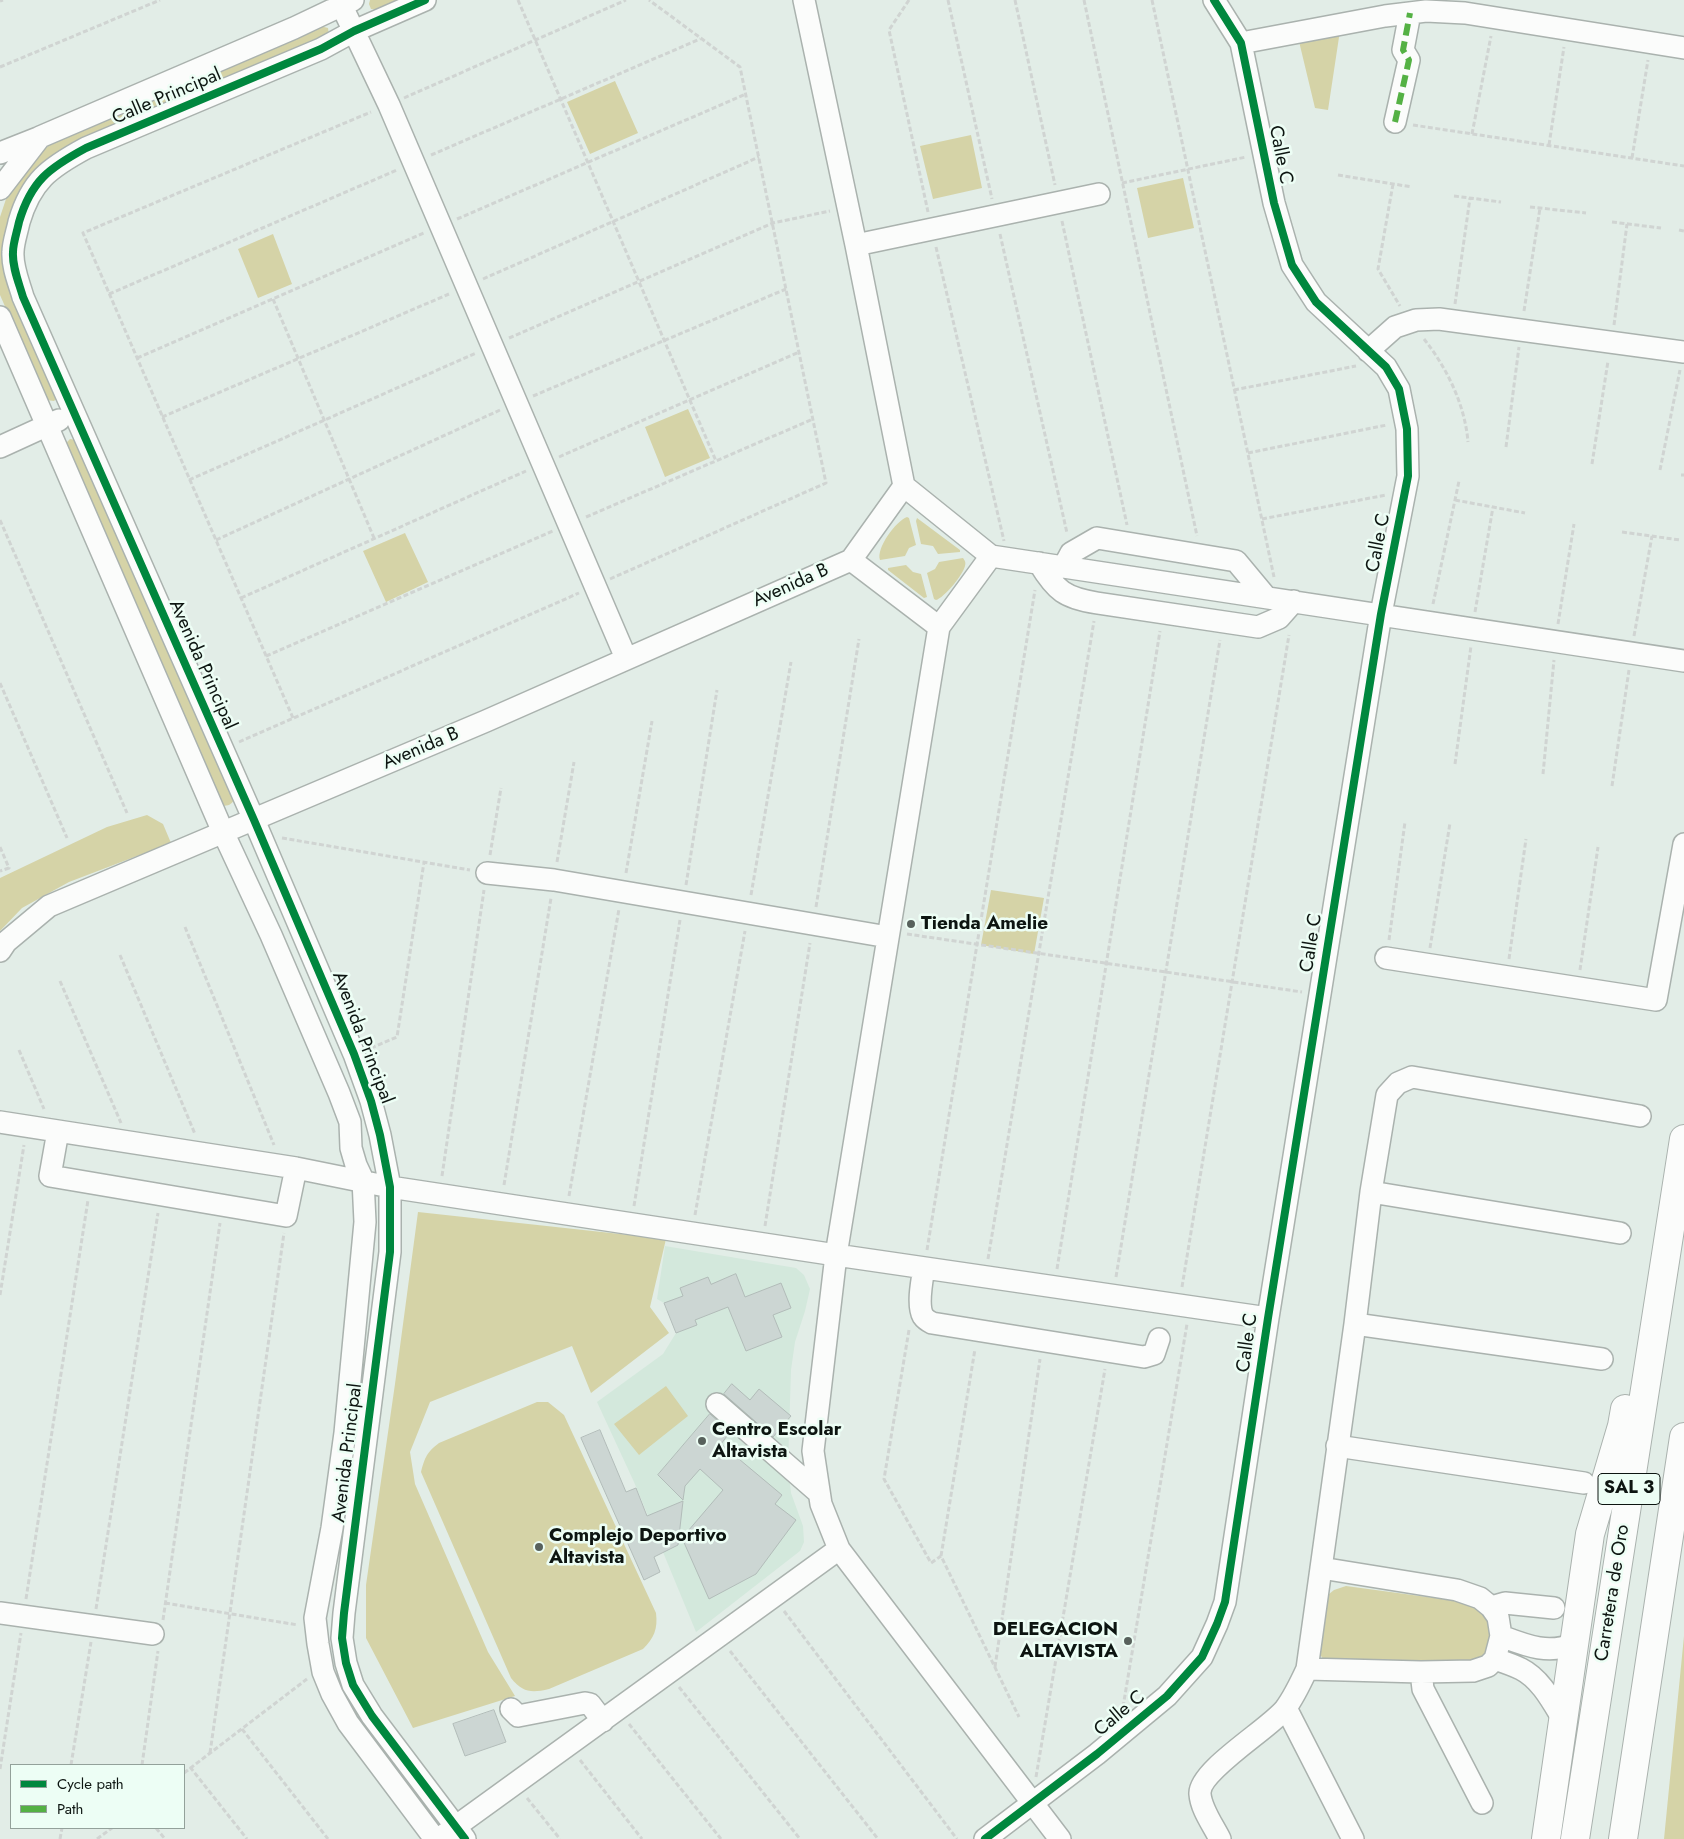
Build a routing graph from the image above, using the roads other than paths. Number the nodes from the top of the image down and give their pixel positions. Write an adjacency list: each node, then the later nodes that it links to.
1 (425, 0): 6 (street, Calle Principal)
2 (804, 0): 14 (street)
3 (1214, 0): 7 (street, Calle C)
4 (344, 2): 6 (street); 10 (street, Calle Principal)
5 (1410, 13): 7 (street); 8 (street); 9 (street)
6 (354, 31): 15 (street, Calle Principal); 30 (street)
7 (1241, 43): 18 (street, Calle C)
8 (1684, 48)
9 (1395, 122)
10 (40, 137): 11 (street); 12 (street, Calle Principal)
11 (0, 153)
12 (0, 189)
13 (1099, 194): 14 (street)
14 (856, 245): 22 (street)
15 (22, 297): 19 (street, Avenida Principal)
16 (0, 317): 20 (street, Avenida Principal)
17 (1684, 352): 18 (street)
18 (1374, 356): 28 (street, Calle C)
19 (74, 414): 20 (street); 32 (street, Avenida Principal)
20 (47, 426): 21 (street); 33 (street, Avenida Principal)
21 (0, 446)
22 (904, 486): 23 (street); 24 (street)
23 (1000, 557): 26 (street); 29 (street)
24 (851, 560): 29 (street); 30 (street, Avenida B)
25 (1068, 560): 26 (street); 27 (street); 27 (street)
26 (1039, 563): 27 (street)
27 (1279, 599): 28 (street)
28 (1381, 614): 31 (street); 51 (street, Calle C)
29 (939, 627): 36 (street)
30 (626, 658): 32 (street, Avenida B)
31 (1684, 661)
32 (256, 827): 33 (street, Avenida B); 45 (street, Avenida Principal)
33 (223, 832): 37 (street, Avenida B); 44 (street, Avenida Principal)
34 (1684, 844): 38 (street)
35 (487, 873): 36 (street)
36 (889, 934): 48 (street)
37 (0, 951)
38 (1386, 958)
39 (1640, 1116): 46 (street)
40 (0, 1122): 41 (street)
41 (56, 1130): 43 (street); 43 (street)
42 (1684, 1139): 50 (highway, Carretera de Oro / SAL 3)
43 (290, 1167): 44 (street)
44 (363, 1180): 45 (street); 78 (street, Avenida Principal)
45 (390, 1186): 48 (street); 77 (street, Avenida Principal)
46 (1371, 1192): 47 (street); 52 (street)
47 (1620, 1233)
48 (836, 1255): 49 (street); 59 (street)
49 (924, 1268): 51 (street); 53 (street)
50 (1663, 1270): 67 (highway); 84 (highway, Carretera de Oro / SAL 3)
51 (1268, 1318): 75 (street, Calle C)
52 (1355, 1324): 54 (street); 57 (street)
53 (1159, 1339)
54 (1602, 1359)
55 (717, 1404): 59 (street)
56 (1684, 1438): 85 (highway, SAL 3)
57 (1337, 1446): 58 (street); 61 (street)
58 (1584, 1483)
59 (820, 1493): 60 (street)
60 (839, 1549): 73 (street); 75 (street)
61 (1321, 1568): 62 (street); 69 (street)
62 (1491, 1607): 63 (street); 66 (street)
63 (1554, 1608)
64 (0, 1613): 65 (street)
65 (158, 1633)
66 (1501, 1636): 67 (street); 68 (street)
67 (1573, 1644): 74 (highway)
68 (1495, 1659): 70 (street); 74 (street)
69 (1307, 1669): 70 (street); 71 (street)
70 (1421, 1672): 76 (street)
71 (1286, 1708): 81 (street); 82 (street)
72 (511, 1710): 73 (street)
73 (610, 1715): 77 (street)
74 (1564, 1721): 83 (highway)
75 (1032, 1803): 79 (street, Calle C); 80 (street)
76 (1482, 1803)
77 (454, 1835)
78 (435, 1839)
79 (985, 1839)
80 (1060, 1839)
81 (1220, 1839)
82 (1353, 1839)
83 (1546, 1839)
84 (1574, 1839)
85 (1623, 1839)

